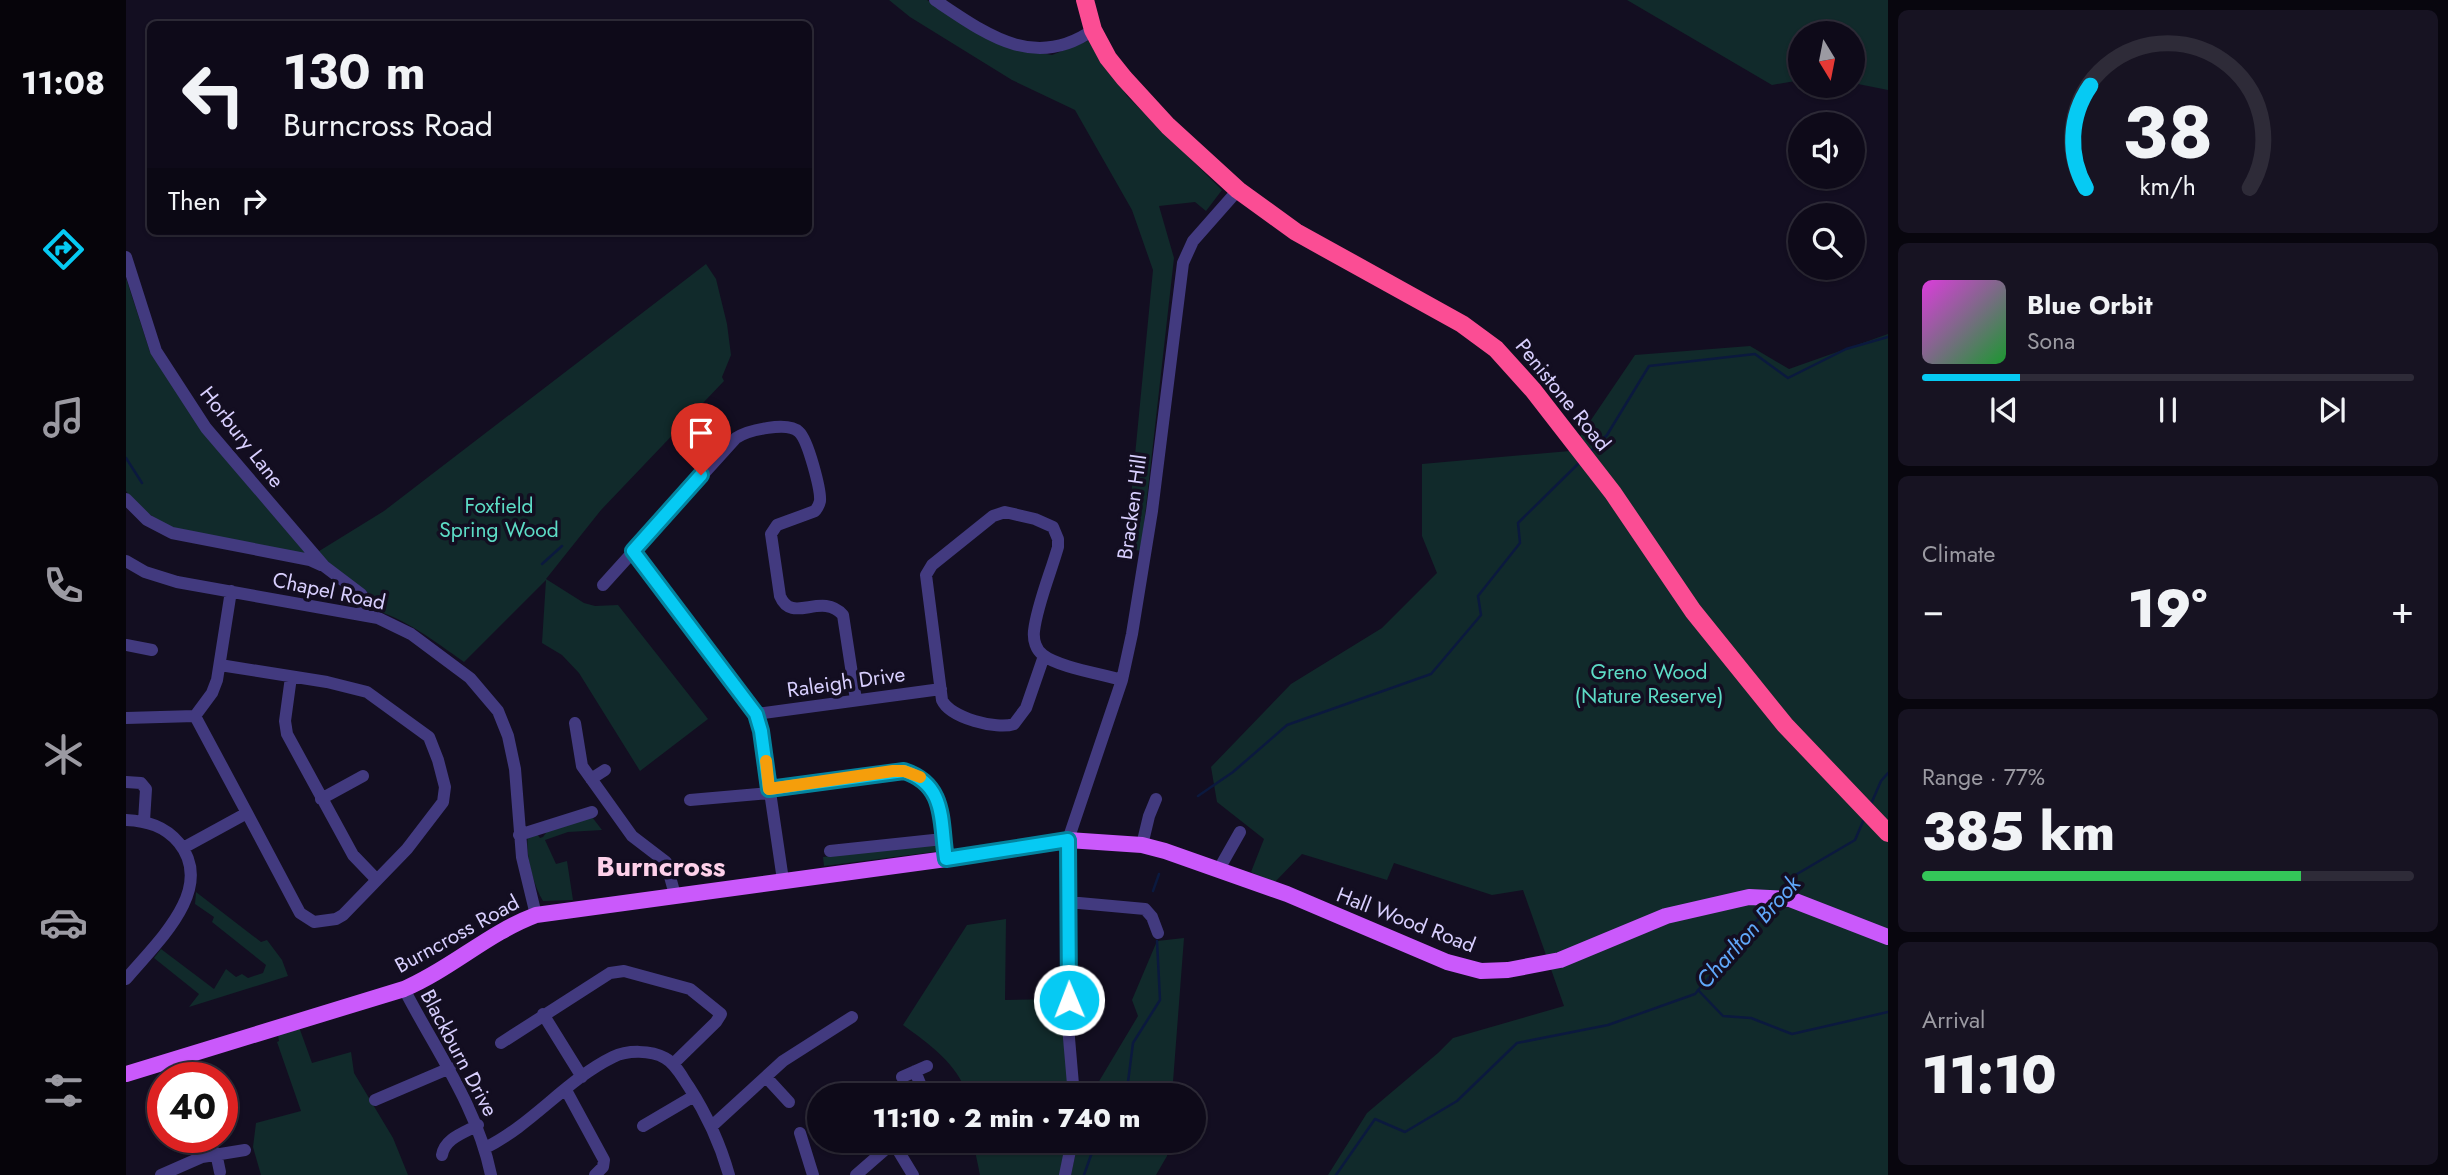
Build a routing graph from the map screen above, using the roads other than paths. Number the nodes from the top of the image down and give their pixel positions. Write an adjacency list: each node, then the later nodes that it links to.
1 (935, 0): 3 (street)
2 (1085, 0): 3 (highway, Penistone Road)
3 (1093, 30): 4 (highway, Penistone Road)
4 (1238, 190): 18 (street, Bracken Hill); 38 (highway, Penistone Road)
5 (126, 257): 9 (street, Horbury Lane)
6 (126, 499): 9 (street)
7 (633, 551): 10 (street); 20 (street); 21 (street)
8 (126, 561): 11 (street, Chapel Road)
9 (324, 566): 12 (street, Horbury Lane)
10 (603, 585)
11 (231, 591): 12 (street, Chapel Road); 16 (street)
12 (363, 614): 39 (street, Chapel Road)
13 (126, 645): 14 (street)
14 (147, 646)
15 (1044, 656): 18 (street); 19 (street); 19 (street)
16 (220, 665): 17 (street); 22 (street)
17 (291, 677): 30 (street); 47 (street)
18 (1122, 680): 41 (street, Bracken Hill)
19 (941, 689): 20 (street, Raleigh Drive)
20 (856, 700): 21 (street, Raleigh Drive)
21 (756, 714): 29 (street)
22 (195, 716): 23 (street); 33 (street)
23 (126, 718)
24 (575, 723): 27 (street)
25 (605, 769): 27 (street)
26 (363, 776): 30 (street)
27 (591, 779): 49 (street)
28 (126, 782): 36 (street)
29 (770, 791): 32 (street); 40 (street); 48 (street)
30 (321, 799): 47 (street)
31 (1156, 799): 42 (street)
32 (690, 800)
33 (247, 813): 43 (street); 47 (street)
34 (594, 813): 39 (street)
35 (126, 820): 36 (street)
36 (144, 821): 43 (street)
37 (1240, 832): 46 (street)
38 (1888, 833)
39 (519, 835): 51 (street, Chapel Road)
40 (943, 839): 44 (street); 45 (street)
41 (1068, 840): 42 (main road, Hall Wood Road); 45 (main road, Burncross Road); 50 (street, Bracken Hill)
42 (1142, 845): 46 (main road, Hall Wood Road)
43 (183, 848): 54 (street)
44 (830, 851)
45 (946, 859): 48 (main road, Burncross Road)
46 (1219, 869): 53 (main road, Hall Wood Road)
47 (377, 880)
48 (783, 880): 49 (main road, Burncross Road)
49 (675, 895): 51 (main road, Burncross Road)
50 (1068, 902): 52 (street); 66 (street, Bracken Hill)
51 (536, 915): 55 (main road, Burncross Road)
52 (1158, 933)
53 (1888, 937)
54 (126, 979)
55 (404, 989): 60 (street, Blackburn Drive); 61 (main road, Burncross Road)
56 (543, 1014): 58 (street); 59 (street); 62 (street)
57 (852, 1017): 63 (street)
58 (500, 1043)
59 (673, 1064): 62 (street); 68 (street)
60 (450, 1068): 69 (street); 71 (street, Blackburn Drive)
61 (126, 1074)
62 (582, 1077): 67 (street)
63 (766, 1077): 70 (street); 73 (street)
64 (902, 1077): 65 (street)
65 (923, 1083)
66 (1073, 1083)
67 (566, 1090): 75 (street); 86 (street)
68 (694, 1096): 72 (street); 73 (street)
69 (384, 1100)
70 (789, 1102)
71 (478, 1125): 75 (street, Blackburn Drive); 82 (street)
72 (643, 1126)
73 (712, 1126): 87 (street)
74 (800, 1133): 88 (street)
75 (485, 1148): 85 (street, Blackburn Drive)
76 (245, 1150): 77 (street)
77 (238, 1151)
78 (216, 1153): 83 (street); 84 (street)
79 (881, 1153): 89 (street)
80 (901, 1153): 90 (street)
81 (1070, 1153): 91 (street)
82 (442, 1155)
83 (220, 1172)
84 (161, 1175)
85 (492, 1175)
86 (595, 1175)
87 (729, 1175)
88 (813, 1175)
89 (856, 1175)
90 (914, 1175)
91 (1065, 1175)

